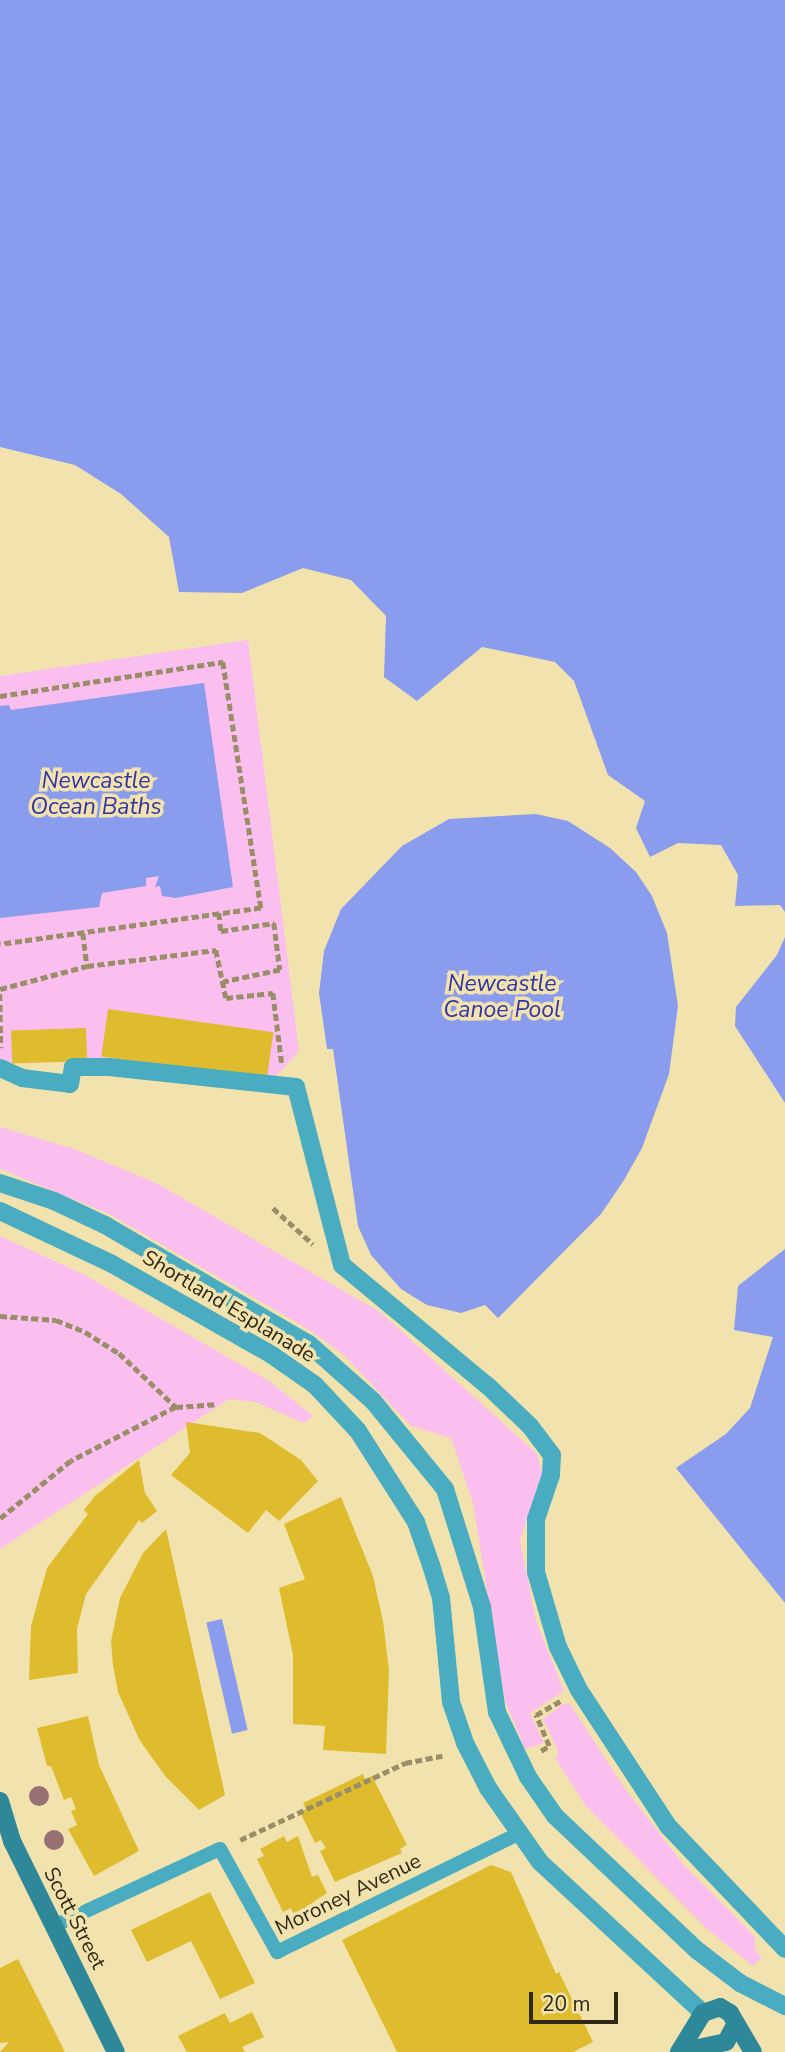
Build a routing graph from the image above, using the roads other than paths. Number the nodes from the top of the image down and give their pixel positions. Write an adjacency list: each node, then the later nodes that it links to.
1 (1, 1068): 8 (street)
2 (0, 1183): 9 (street)
3 (0, 1211): 5 (street, Shortland Esplanade)
4 (0, 1801): 6 (street, Scott Street)
5 (518, 1834): 7 (lane, Moroney Avenue); 10 (street, Shortland Esplanade)
6 (6, 1843): 7 (street, Scott Street)
7 (54, 1926): 13 (street, Scott Street)
8 (785, 1948)
9 (785, 2006)
10 (702, 2016): 11 (street); 12 (street, Shortland Esplanade); 14 (street)
11 (736, 2023): 12 (street); 15 (street)
12 (724, 2046): 14 (street)
13 (116, 2052)
14 (680, 2052)
15 (753, 2052)

